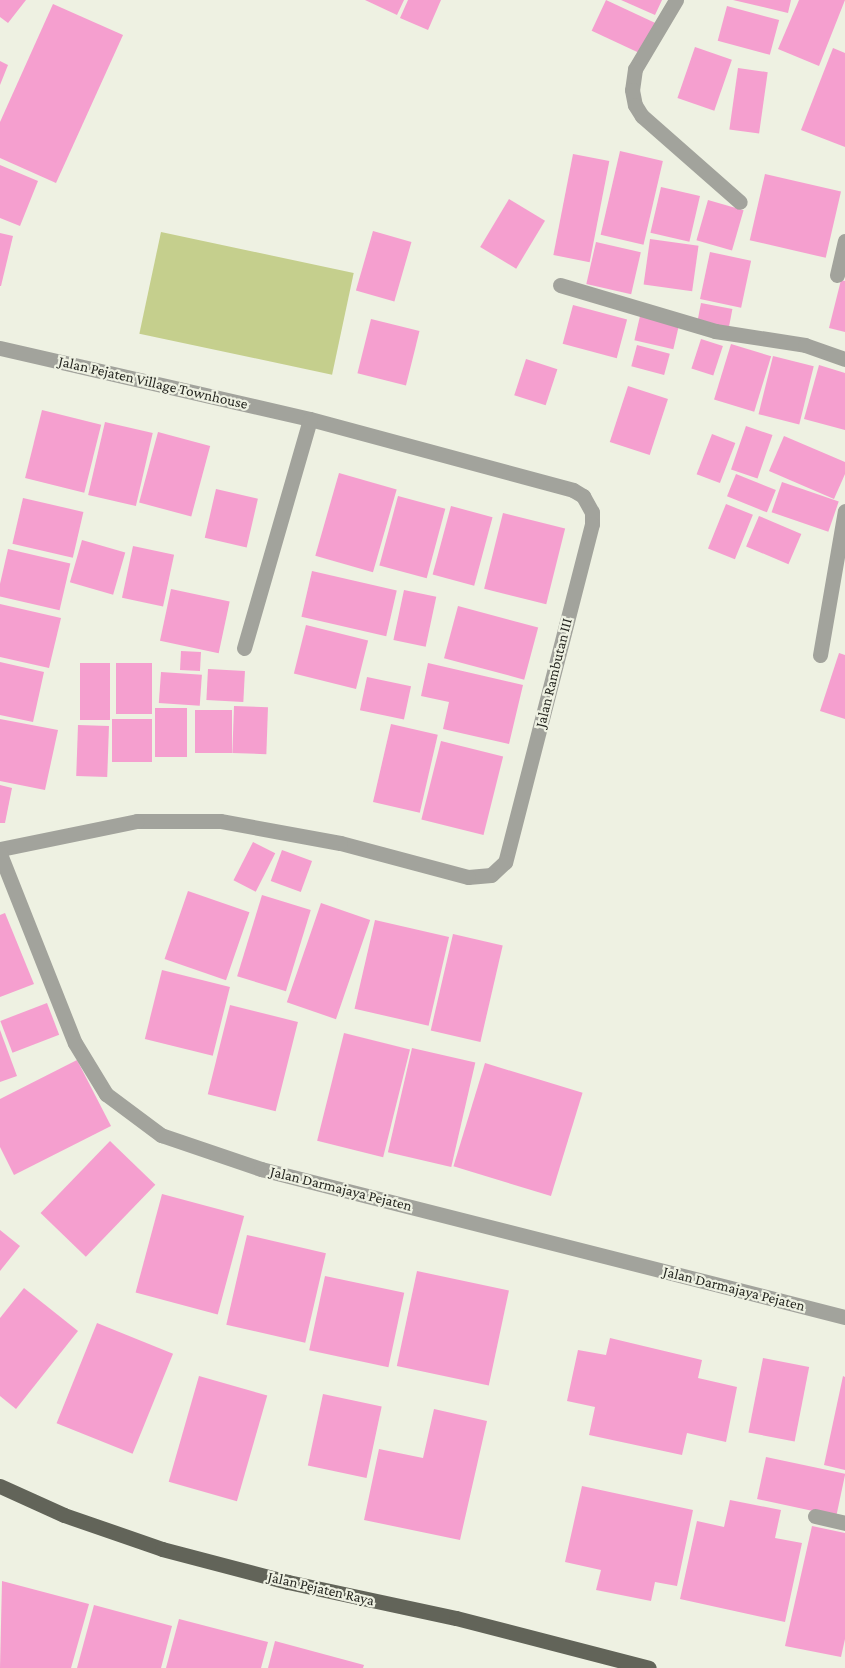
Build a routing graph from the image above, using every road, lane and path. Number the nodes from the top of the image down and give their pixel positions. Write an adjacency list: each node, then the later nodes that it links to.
1 (676, 0): 2 (street)
2 (740, 202)
3 (845, 241): 4 (street)
4 (836, 275)
5 (560, 285): 7 (street)
6 (0, 349): 8 (street, Jalan Pejaten Village Townhouse)
7 (845, 359)
8 (310, 419): 9 (street, Jalan Pejaten Village Townhouse); 11 (street)
9 (573, 490): 13 (street, Jalan Rambutan III)
10 (845, 511): 12 (street)
11 (244, 648)
12 (820, 655)
13 (0, 849)
14 (0, 854): 15 (street, Jalan Darmajaya Pejaten)
15 (845, 1317)
16 (0, 1486): 19 (main road, Jalan Pejaten Raya)
17 (815, 1516): 18 (street)
18 (845, 1523)
19 (649, 1668)

